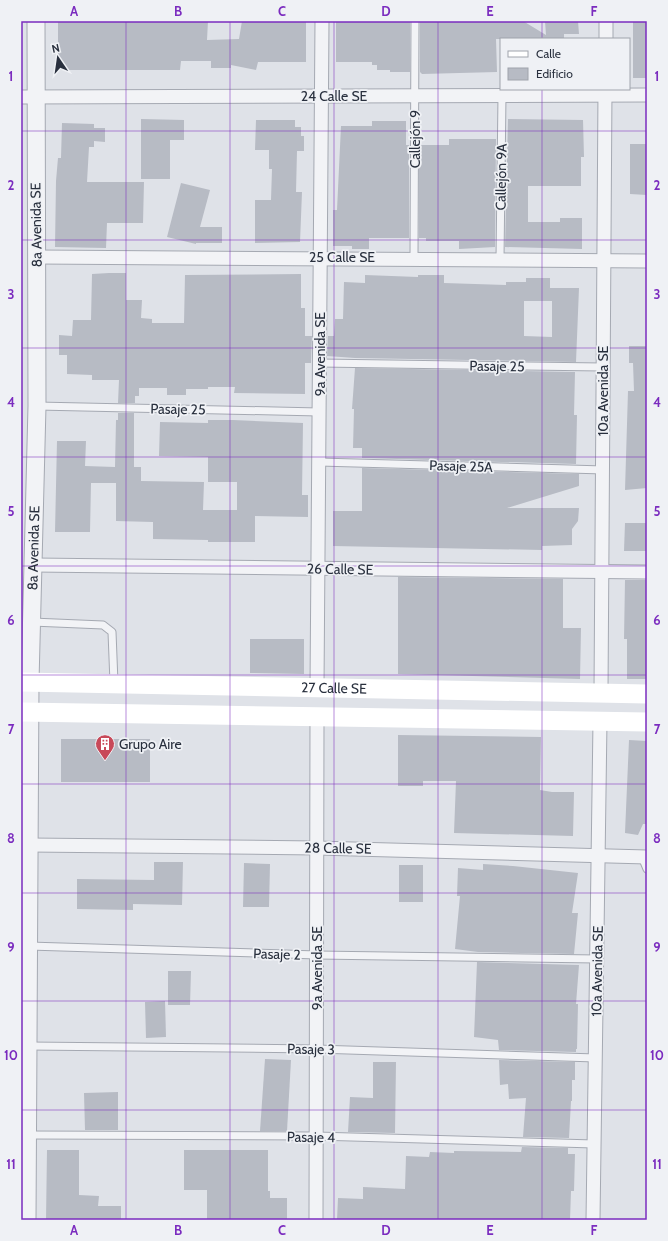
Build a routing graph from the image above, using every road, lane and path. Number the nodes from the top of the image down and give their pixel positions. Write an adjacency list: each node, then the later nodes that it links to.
1 (36, 21): 11 (street, 8a Avenida SE)
2 (322, 21): 9 (street, 9a Avenida SE)
3 (415, 21): 10 (lane, Callejón 9)
4 (606, 21): 5 (street)
5 (606, 38)
6 (605, 92): 7 (street, 24 Calle SE); 8 (street, 24 Calle SE); 16 (street, 10a Avenida SE)
7 (502, 95): 10 (street, 24 Calle SE); 15 (lane, Callejón 9A)
8 (647, 95)
9 (322, 96): 10 (street, 24 Calle SE); 11 (street, 24 Calle SE); 13 (street, 9a Avenida SE)
10 (415, 96): 14 (lane, Callejón 9)
11 (28, 97): 12 (street, 8a Avenida SE)
12 (37, 257): 13 (street, 25 Calle SE); 20 (street, 8a Avenida SE)
13 (321, 257): 14 (street, 25 Calle SE); 18 (street, 9a Avenida SE)
14 (414, 258): 15 (street, 25 Calle SE)
15 (500, 259): 16 (street, 25 Calle SE)
16 (603, 260): 17 (street, 25 Calle SE); 19 (street, 10a Avenida SE)
17 (647, 260)
18 (320, 363): 19 (lane, Pasaje 25); 21 (street, 9a Avenida SE)
19 (602, 367): 23 (street, 10a Avenida SE)
20 (37, 406): 21 (lane, Pasaje 25); 24 (street, 8a Avenida SE)
21 (320, 412): 22 (street, 9a Avenida SE)
22 (319, 462): 23 (lane, Pasaje 25A); 25 (street, 9a Avenida SE)
23 (604, 470): 26 (street, 10a Avenida SE)
24 (34, 565): 25 (street, 26 Calle SE); 28 (street, 8a Avenida SE)
25 (318, 568): 26 (street, 26 Calle SE); 31 (street, 9a Avenida SE)
26 (602, 572): 27 (street, 26 Calle SE); 32 (street, 10a Avenida SE)
27 (647, 572)
28 (32, 622): 29 (street, 8a Avenida SE); 30 (lane)
29 (26, 682): 30 (main road, 27 Calle SE); 34 (street, 8a Avenida SE)
30 (114, 684): 31 (main road, 27 Calle SE)
31 (317, 687): 32 (main road, 27 Calle SE)
32 (601, 693): 33 (main road, 27 Calle SE)
33 (647, 694)
34 (25, 712): 35 (main road, 27 Calle SE); 38 (street, 8a Avenida SE)
35 (317, 717): 36 (main road, 27 Calle SE); 39 (street, 9a Avenida SE)
36 (600, 721): 37 (main road, 27 Calle SE); 40 (street, 10a Avenida SE)
37 (647, 722)
38 (29, 845): 39 (street, 28 Calle SE); 42 (street, 8a Avenida SE)
39 (317, 848): 40 (street, 28 Calle SE); 43 (street, 9a Avenida SE)
40 (598, 854): 41 (street, 28 Calle SE); 44 (street, 10a Avenida SE)
41 (645, 861)
42 (28, 946): 43 (lane, Pasaje 2); 45 (street, 8a Avenida SE)
43 (317, 955): 44 (lane, Pasaje 2); 46 (street, 9a Avenida SE)
44 (597, 959): 47 (street, 10a Avenida SE)
45 (27, 1046): 46 (lane, Pasaje 3); 48 (street, 8a Avenida SE)
46 (317, 1049): 47 (lane, Pasaje 3); 49 (street, 9a Avenida SE)
47 (596, 1058): 50 (street, 10a Avenida SE)
48 (28, 1135): 49 (lane, Pasaje 4); 51 (street, 8a Avenida SE)
49 (316, 1136): 50 (lane, Pasaje 4); 52 (street, 9a Avenida SE)
50 (594, 1144): 53 (street, 10a Avenida SE)
51 (27, 1220)
52 (316, 1220)
53 (593, 1220)

